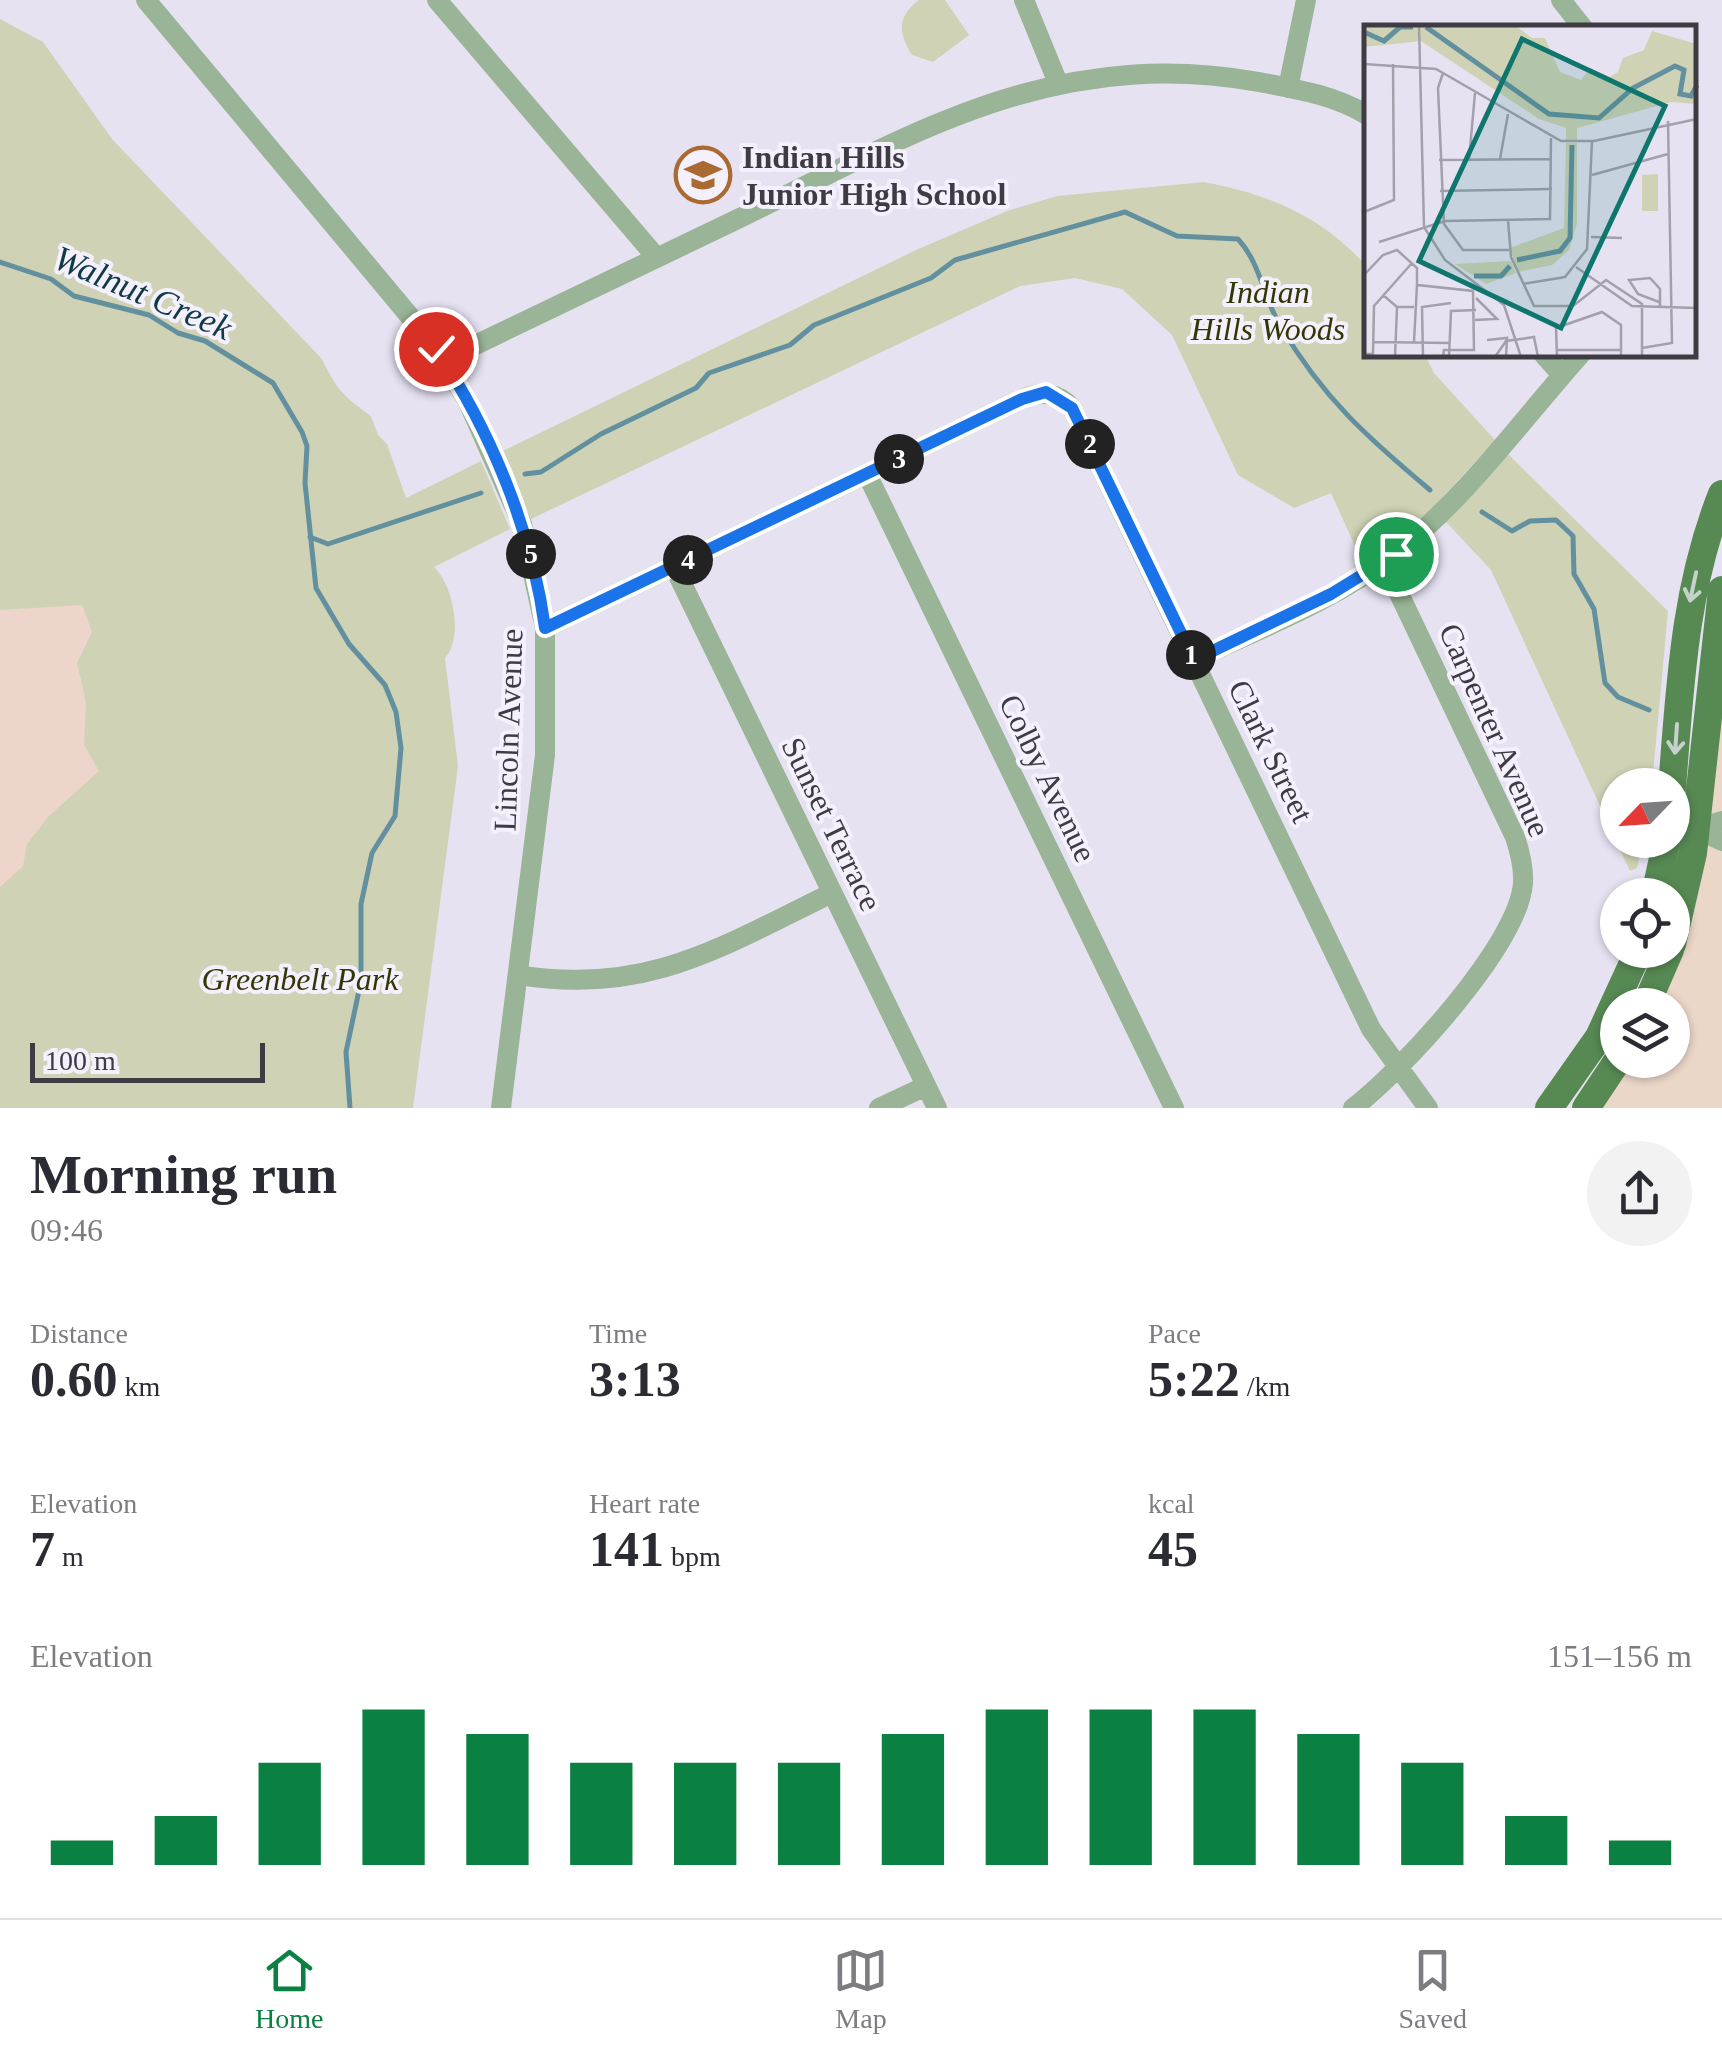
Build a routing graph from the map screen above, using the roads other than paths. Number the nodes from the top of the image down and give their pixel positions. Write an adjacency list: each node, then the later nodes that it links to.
1 (146, 0): 13 (street, Lincoln Avenue)
2 (437, 0): 10 (street)
3 (1024, 0): 7 (street)
4 (1306, 0): 8 (street)
5 (1561, 0): 6 (street)
6 (1581, 25)
7 (1058, 82): 8 (street); 10 (street)
8 (1288, 88): 9 (street)
9 (1364, 113)
10 (657, 258): 13 (street)
11 (1547, 358): 14 (street)
12 (1577, 358): 14 (street)
13 (444, 360): 20 (street, Lincoln Avenue)
14 (1562, 375): 17 (street)
15 (867, 474): 18 (street); 21 (street, Clark Street); 34 (street, Colby Avenue)
16 (1722, 494): 22 (main road, one-way to 22)
17 (1384, 562): 21 (street); 28 (street, Carpenter Avenue)
18 (674, 566): 20 (street); 25 (street, Sunset Terrace)
19 (1722, 590): 23 (main road)
20 (545, 628): 27 (street, Lincoln Avenue)
21 (1194, 660): 28 (street, Clark Street)
22 (1674, 768)
23 (1703, 830): 24 (main road)
24 (1690, 878)
25 (832, 893): 27 (street); 30 (street, Sunset Terrace)
26 (1631, 968): 37 (main road)
27 (518, 974): 31 (street, Lincoln Avenue)
28 (1399, 1071): 35 (street, Carpenter Avenue); 36 (street, Clark Street)
29 (1606, 1078): 38 (main road)
30 (926, 1086): 32 (street); 33 (street, Sunset Terrace)
31 (502, 1108)
32 (879, 1108)
33 (937, 1108)
34 (1174, 1108)
35 (1353, 1108)
36 (1428, 1108)
37 (1549, 1108)
38 (1586, 1108)

